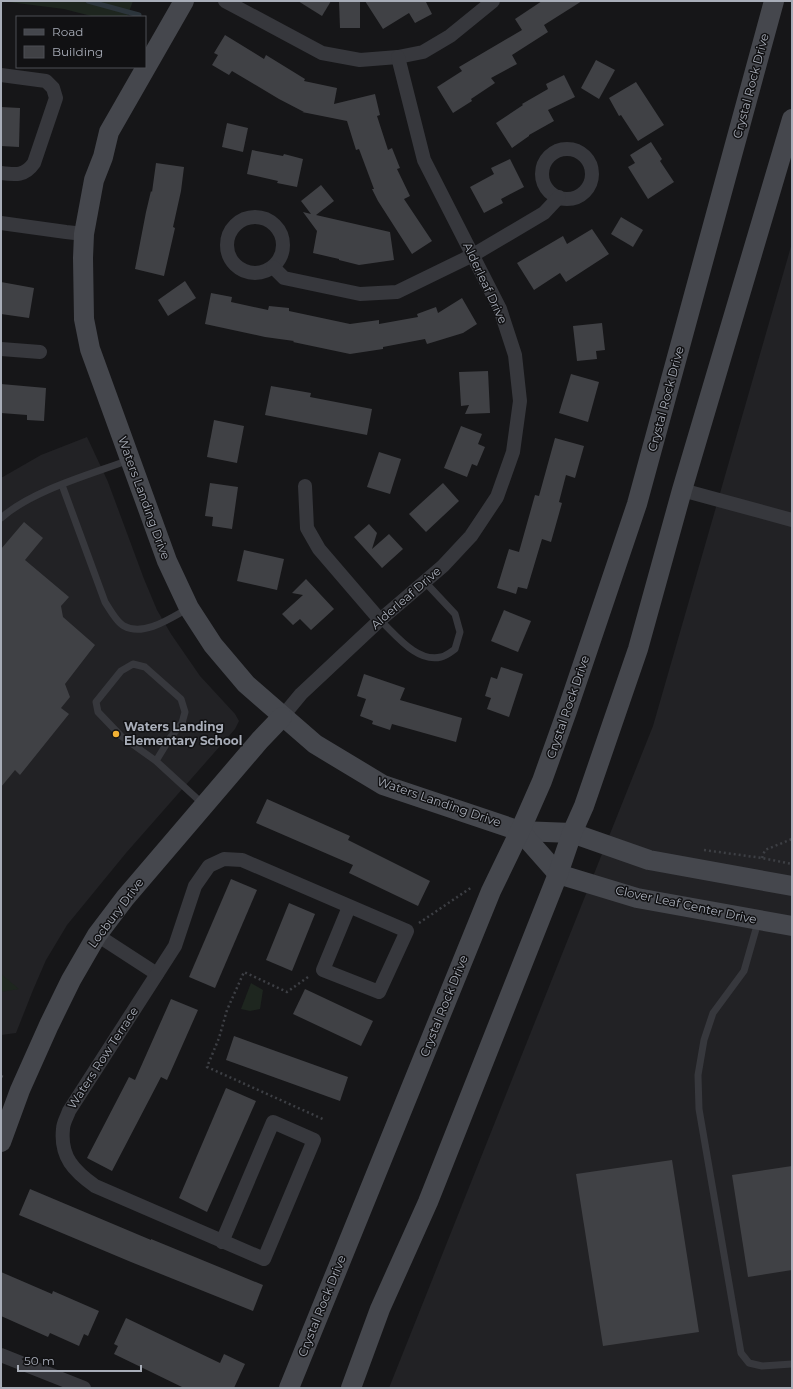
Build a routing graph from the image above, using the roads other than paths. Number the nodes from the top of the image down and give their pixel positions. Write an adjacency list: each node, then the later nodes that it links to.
1 (184, 1): 6 (main road, Waters Landing Drive)
2 (225, 1): 5 (street)
3 (493, 1): 5 (street)
4 (774, 1): 30 (main road, Crystal Rock Drive)
5 (398, 57): 14 (street, Alderleaf Drive)
6 (146, 67)
7 (146, 68): 13 (main road, Waters Landing Drive)
8 (1, 75): 10 (street)
9 (792, 119): 21 (main road)
10 (1, 173)
11 (559, 197): 14 (street)
12 (1, 223): 13 (street)
13 (84, 234): 18 (main road, Waters Landing Drive)
14 (472, 255): 15 (street); 24 (street, Alderleaf Drive)
15 (273, 267)
16 (1, 349): 17 (street)
17 (40, 352)
18 (129, 460): 19 (lane); 25 (main road, Waters Landing Drive)
19 (62, 485): 22 (lane); 25 (lane)
20 (305, 486): 26 (street)
21 (682, 490): 23 (street); 31 (main road)
22 (1, 518)
23 (792, 520)
24 (425, 582): 26 (street, Alderleaf Drive); 26 (lane)
25 (189, 608): 27 (main road, Waters Landing Drive)
26 (380, 620): 27 (street, Alderleaf Drive)
27 (282, 717): 29 (main road, Locbury Drive); 30 (main road, Waters Landing Drive)
28 (156, 762): 28 (lane); 29 (lane)
29 (205, 805): 37 (main road, Locbury Drive)
30 (520, 831): 31 (main road); 32 (main road); 44 (main road, Crystal Rock Drive)
31 (572, 833): 32 (main road); 33 (main road)
32 (558, 874): 35 (main road, Clover Leaf Center Drive); 45 (main road)
33 (792, 886)
34 (349, 907): 34 (street, Waters Row Terrace); 38 (street, Waters Row Terrace)
35 (759, 920): 36 (main road, Clover Leaf Center Drive); 42 (lane)
36 (792, 926)
37 (97, 934): 38 (street); 39 (main road, Locbury Drive)
38 (157, 974): 40 (street, Waters Row Terrace)
39 (1, 1142)
40 (222, 1242): 40 (street, Waters Row Terrace)
41 (1, 1355): 43 (street)
42 (792, 1364)
43 (84, 1388)
44 (289, 1388)
45 (351, 1388)

